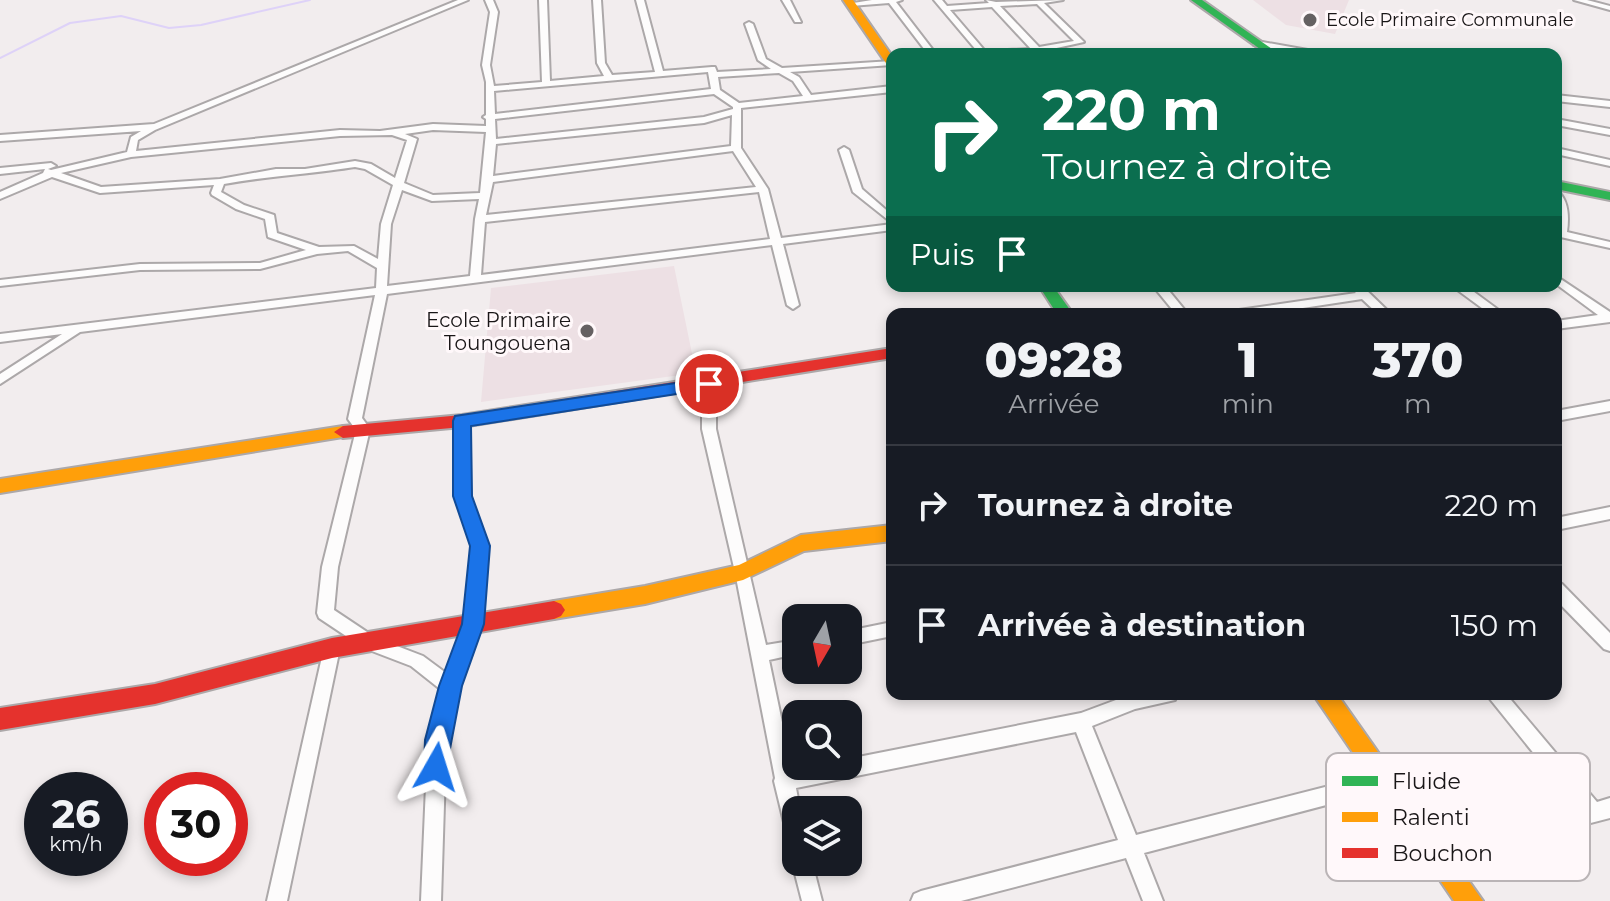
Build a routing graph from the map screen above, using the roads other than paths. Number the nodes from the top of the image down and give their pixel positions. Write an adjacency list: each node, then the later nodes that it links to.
1 (464, 0): 43 (street)
2 (489, 0): 34 (street)
3 (543, 0): 33 (street)
4 (597, 0): 32 (street)
5 (640, 0): 29 (street)
6 (786, 0): 18 (street)
7 (901, 0): 12 (street)
8 (938, 0): 16 (street)
9 (1059, 0): 13 (street)
10 (1196, 0): 20 (street)
11 (1578, 0): 17 (street)
12 (891, 1): 14 (street); 21 (street)
13 (1038, 1): 15 (street); 24 (street)
14 (850, 2): 27 (street)
15 (992, 2): 16 (street); 23 (street)
16 (945, 8): 22 (street)
17 (1610, 8)
18 (798, 20)
19 (749, 24): 30 (street)
20 (1257, 43): 25 (street); 26 (street)
21 (927, 48)
22 (974, 48)
23 (1028, 48)
24 (1051, 48)
25 (1265, 48)
26 (1285, 48)
27 (886, 55)
28 (886, 64): 30 (street)
29 (659, 72): 31 (street); 32 (street)
30 (779, 72): 31 (street); 37 (street)
31 (715, 75): 36 (street)
32 (609, 77): 33 (street)
33 (546, 83): 34 (street)
34 (490, 89): 41 (street)
35 (886, 89): 37 (street)
36 (716, 91): 40 (street); 41 (street)
37 (807, 96): 40 (street)
38 (1562, 99): 39 (street)
39 (1610, 104)
40 (737, 108): 48 (street); 49 (street)
41 (488, 117): 44 (street)
42 (1562, 121): 46 (street)
43 (156, 127): 47 (street); 52 (street)
44 (490, 129): 45 (street); 48 (street)
45 (391, 132): 52 (street); 60 (street)
46 (1610, 132)
47 (0, 138)
48 (491, 142): 58 (street)
49 (736, 148): 58 (street); 62 (street)
50 (844, 150): 66 (street)
51 (1562, 152): 53 (street)
52 (131, 154): 54 (street)
53 (1610, 163)
54 (70, 165): 55 (street); 57 (street)
55 (16, 169): 56 (street); 63 (street)
56 (0, 171)
57 (47, 172): 59 (street); 63 (street)
58 (488, 180): 64 (street)
59 (220, 182): 60 (street); 72 (street)
60 (399, 182): 64 (street); 73 (street)
61 (1562, 186): 65 (street)
62 (763, 189): 67 (street); 70 (street)
63 (0, 196)
64 (485, 196): 67 (street)
65 (1610, 196)
66 (886, 215)
67 (480, 219): 74 (street)
68 (886, 228): 70 (street)
69 (1562, 235): 71 (street)
70 (777, 242): 74 (street); 82 (street)
71 (1610, 245)
72 (317, 251): 73 (street); 75 (street)
73 (384, 267): 81 (street)
74 (475, 280): 81 (street)
75 (0, 283)
76 (1562, 283): 87 (street)
77 (1164, 292): 83 (street)
78 (1355, 292): 84 (street)
79 (1361, 292): 85 (street)
80 (1467, 292): 86 (street)
81 (381, 293): 89 (street); 97 (street)
82 (793, 305)
83 (1177, 308)
84 (1271, 308)
85 (1378, 308)
86 (1489, 308)
87 (1610, 317): 88 (street)
88 (1562, 324)
89 (75, 331): 90 (street); 92 (street)
90 (0, 338)
91 (886, 354): 93 (street)
92 (0, 380)
93 (709, 384): 96 (street); 102 (street)
94 (1610, 407): 95 (street)
95 (1562, 415)
96 (462, 421): 97 (street); 104 (street)
97 (363, 429): 98 (street); 108 (street)
98 (0, 486)
99 (1610, 513): 100 (street)
100 (1562, 523)
101 (886, 534): 102 (street)
102 (743, 572): 104 (street); 111 (street)
103 (1562, 595): 107 (street)
104 (473, 624): 108 (street); 112 (street)
105 (886, 630): 106 (street)
106 (862, 635)
107 (1606, 636)
108 (370, 643): 109 (street); 112 (street)
109 (332, 648): 116 (street); 126 (street)
110 (782, 650): 111 (street)
111 (759, 654): 120 (street)
112 (450, 686): 127 (street)
113 (1130, 700): 117 (street)
114 (1328, 700): 118 (street)
115 (1501, 700): 119 (street)
116 (0, 719)
117 (1081, 722): 120 (street); 123 (street)
118 (1365, 753)
119 (1549, 753)
120 (783, 781): 121 (street)
121 (787, 796)
122 (1326, 796): 123 (street)
123 (1131, 845): 129 (street); 130 (street)
124 (806, 876): 128 (street)
125 (1456, 881): 131 (street)
126 (277, 901)
127 (431, 901)
128 (812, 901)
129 (921, 901)
130 (1153, 901)
131 (1470, 901)

